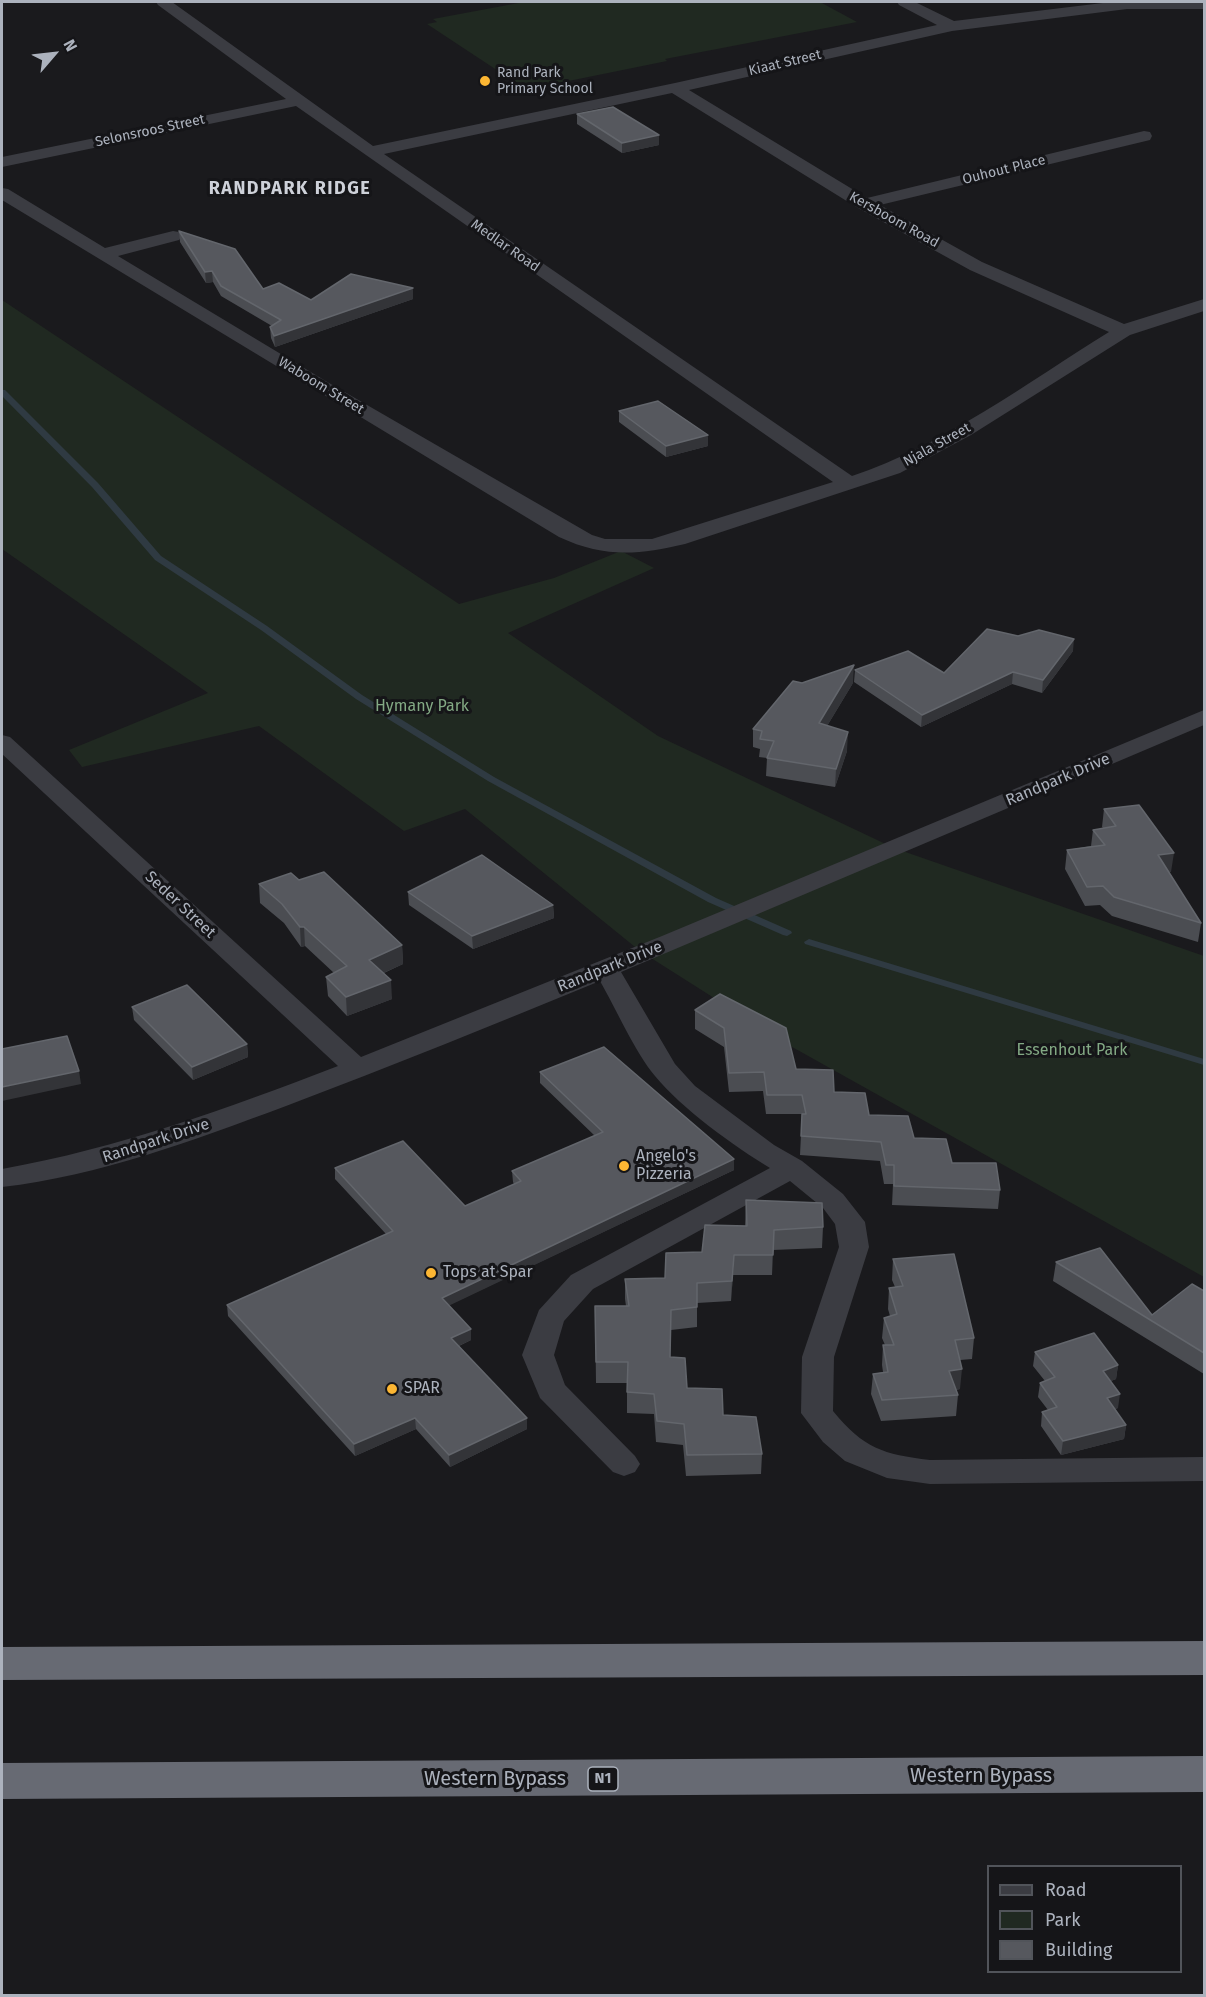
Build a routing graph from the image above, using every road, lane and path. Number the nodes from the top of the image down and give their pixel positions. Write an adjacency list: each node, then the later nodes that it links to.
1 (164, 2): 7 (street, Medlar Road)
2 (904, 2): 5 (street)
3 (1126, 3): 4 (street, Kiaat Street); 5 (street, Kiaat Street)
4 (1204, 4)
5 (952, 26): 6 (street, Kiaat Street)
6 (675, 88): 9 (street, Kiaat Street); 12 (street, Kersboom Road)
7 (298, 100): 9 (street, Medlar Road); 10 (street, Selonsroos Street)
8 (1144, 136): 12 (street, Ouhout Place)
9 (370, 152): 17 (street, Medlar Road)
10 (2, 162)
11 (2, 193): 14 (street, Waboom Street)
12 (864, 204): 16 (street, Kersboom Road)
13 (173, 236): 14 (street)
14 (103, 254): 18 (street, Waboom Street)
15 (1204, 305): 16 (street, Njala Street)
16 (1123, 331): 17 (street, Njala Street)
17 (850, 484): 18 (street, Njala Street)
18 (652, 545)
19 (1204, 717): 21 (street, Randpark Drive)
20 (8, 753): 22 (street, Seder Street)
21 (606, 969): 22 (street, Randpark Drive); 23 (street)
22 (357, 1069): 24 (street, Randpark Drive)
23 (792, 1168): 25 (street); 26 (street)
24 (2, 1178)
25 (624, 1464)
26 (1204, 1469)
27 (1204, 1658): 28 (highway)
28 (2, 1664)
29 (1204, 1774): 30 (highway, Western Bypass / N1)
30 (2, 1781)

